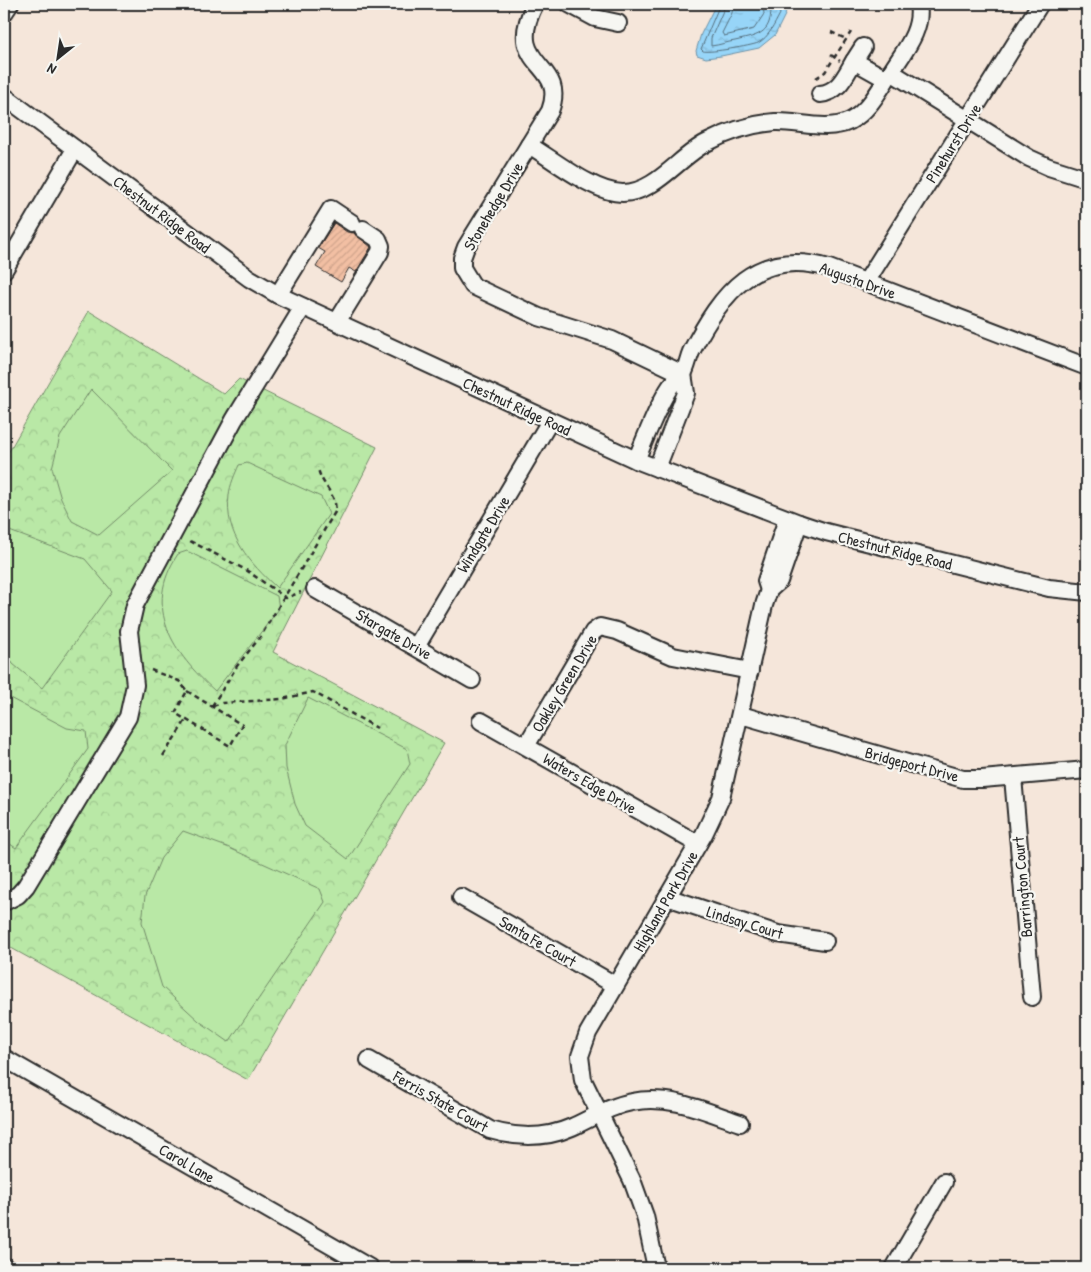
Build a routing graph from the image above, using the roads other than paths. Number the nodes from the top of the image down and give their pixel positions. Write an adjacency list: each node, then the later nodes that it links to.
1 (10, 4): 6 (street)
2 (535, 4): 14 (street, Stonehedge Drive)
3 (569, 4): 7 (street)
4 (918, 4): 10 (street)
5 (1040, 4): 13 (street, Pinehurst Drive)
6 (4, 13)
7 (618, 23)
8 (863, 46): 9 (street)
9 (854, 61): 10 (street); 11 (street)
10 (888, 76): 13 (street); 14 (street)
11 (820, 94)
12 (4, 96): 15 (street, Chestnut Ridge Road)
13 (967, 120): 16 (street); 18 (street, Pinehurst Drive)
14 (529, 145): 23 (street, Stonehedge Drive)
15 (75, 149): 17 (street); 19 (street, Chestnut Ridge Road)
16 (1087, 179)
17 (4, 270)
18 (866, 282): 22 (street, Augusta Drive); 23 (street, Augusta Drive)
19 (278, 295): 20 (street, Chestnut Ridge Road); 21 (street)
20 (302, 306): 21 (street, Chestnut Ridge Road); 41 (street)
21 (337, 322): 24 (street, Chestnut Ridge Road)
22 (1087, 367)
23 (683, 374): 25 (street, Augusta Drive); 26 (street)
24 (550, 422): 25 (street, Chestnut Ridge Road); 30 (street, Windgate Drive)
25 (636, 460): 26 (street, Chestnut Ridge Road)
26 (657, 468): 27 (street, Chestnut Ridge Road)
27 (793, 521): 29 (street, Chestnut Ridge Road); 31 (street, Highland Park Drive)
28 (309, 590): 30 (street, Stargate Drive)
29 (1087, 592)
30 (416, 647): 32 (street, Stargate Drive)
31 (750, 671): 33 (street, Highland Park Drive); 35 (street, Oakley Green Drive)
32 (472, 680)
33 (741, 715): 37 (street, Bridgeport Drive); 38 (street, Highland Park Drive)
34 (481, 721): 35 (street, Waters Edge Drive)
35 (526, 746): 38 (street, Waters Edge Drive)
36 (1087, 770): 37 (street, Bridgeport Drive)
37 (1012, 776): 44 (street, Barrington Court)
38 (698, 844): 40 (street, Highland Park Drive)
39 (461, 897): 43 (street, Santa Fe Court)
40 (667, 897): 42 (street, Lindsay Court); 43 (street, Highland Park Drive)
41 (4, 902)
42 (825, 942)
43 (615, 985): 47 (street, Highland Park Drive)
44 (1032, 997)
45 (4, 1058): 50 (street, Carol Lane)
46 (369, 1060): 47 (street, Ferris State Court)
47 (600, 1113): 48 (street, Ferris State Court); 51 (street, Highland Park Drive)
48 (740, 1123)
49 (944, 1182): 52 (street)
50 (370, 1268)
51 (656, 1268)
52 (894, 1268)

